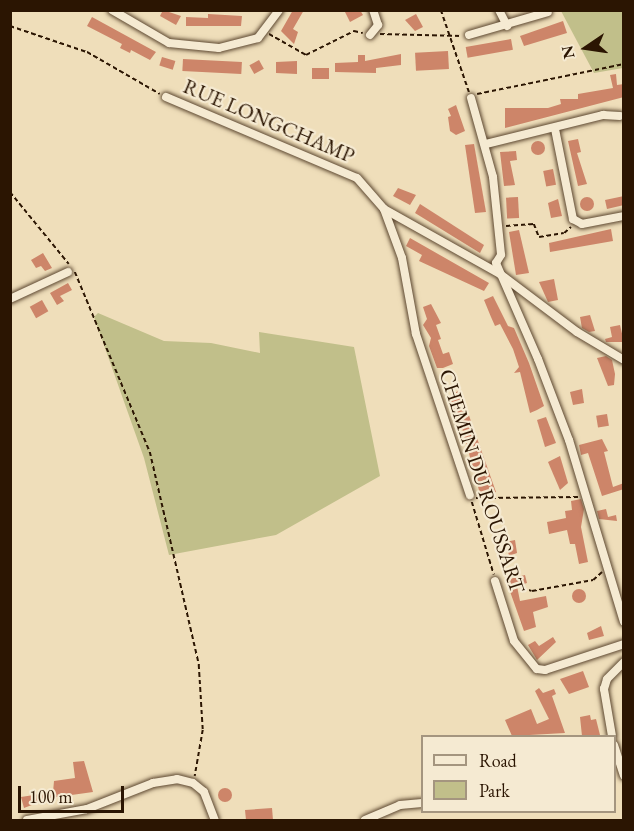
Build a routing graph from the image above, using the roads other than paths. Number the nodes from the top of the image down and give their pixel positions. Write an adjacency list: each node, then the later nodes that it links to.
1 (112, 10): 2 (street)
2 (279, 10)
3 (374, 10): 7 (street)
4 (499, 10): 6 (street)
5 (548, 12): 6 (street)
6 (507, 26): 8 (street)
7 (370, 35)
8 (469, 35)
9 (166, 97): 14 (street, RUE LONGCHAMP)
10 (471, 98): 13 (street)
11 (620, 116): 12 (street)
12 (555, 129): 13 (street); 15 (street)
13 (486, 144): 17 (street)
14 (384, 209): 17 (street, RUE LONGCHAMP); 20 (street, CHEMIN DU ROUSSART)
15 (624, 216)
16 (70, 271): 18 (street)
17 (500, 274): 19 (street, RUE LONGCHAMP); 22 (street)
18 (10, 299)
19 (624, 360)
20 (470, 495)
21 (495, 581): 23 (street, CHEMIN DU ROUSSART)
22 (624, 622)
23 (624, 644)
24 (624, 662): 25 (street)
25 (612, 735)
26 (616, 755): 27 (street)
27 (624, 776)
28 (421, 803): 31 (street)
29 (27, 820): 30 (street)
30 (215, 820)
31 (365, 820)

